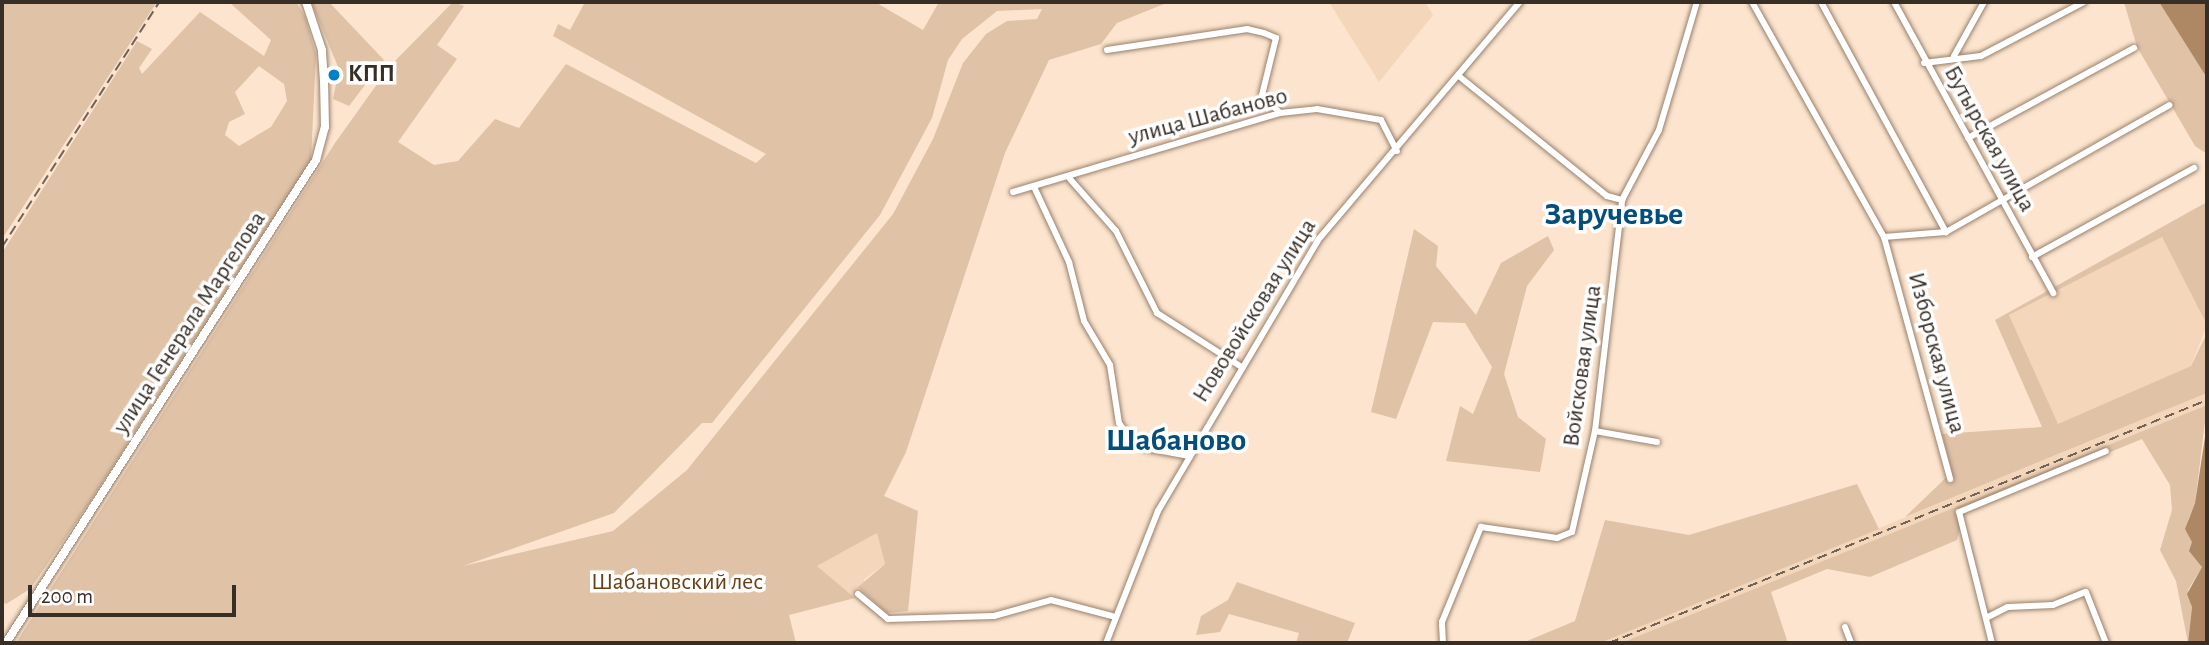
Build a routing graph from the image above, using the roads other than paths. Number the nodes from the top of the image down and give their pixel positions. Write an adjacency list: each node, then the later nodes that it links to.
1 (306, 2): 38 (main road, улица Генерала Маргелова)
2 (1520, 2): 13 (street, Нововойсковая улица)
3 (1697, 2): 23 (street, Войсковая улица)
4 (1752, 2): 25 (street, Изборская улица)
5 (1821, 2): 24 (street)
6 (1894, 2): 12 (street, Бутырская улица)
7 (1984, 2): 11 (street)
8 (2084, 2): 11 (street)
9 (2134, 48): 16 (street)
10 (1107, 50): 15 (street)
11 (1954, 56): 12 (street)
12 (1924, 63): 16 (street, Бутырская улица)
13 (1460, 77): 17 (street, Нововойсковая улица); 23 (street)
14 (2170, 105): 22 (street)
15 (1280, 113): 17 (street, улица Шабаново); 19 (street, улица Шабаново)
16 (1968, 138): 22 (street, Бутырская улица)
17 (1397, 151): 28 (street, Нововойсковая улица)
18 (2194, 168): 26 (street)
19 (1070, 180): 20 (street, улица Шабаново); 28 (street)
20 (1035, 189): 21 (street, улица Шабаново); 32 (street)
21 (1013, 192)
22 (2001, 199): 24 (street); 26 (street, Бутырская улица)
23 (1622, 200): 29 (street, Войсковая улица)
24 (1946, 232): 25 (street)
25 (1884, 237): 33 (street, Изборская улица)
26 (2032, 257): 27 (street, Бутырская улица)
27 (2053, 293)
28 (1240, 366): 32 (street, Нововойсковая улица)
29 (1595, 431): 30 (street); 40 (street, Войсковая улица)
30 (1657, 442)
31 (2106, 451): 36 (street)
32 (1189, 456): 35 (street, Нововойсковая улица)
33 (1950, 479)
34 (858, 594): 35 (street)
35 (1112, 616): 39 (street, Нововойсковая улица)
36 (1988, 617): 42 (street); 43 (street)
37 (1845, 627): 41 (street)
38 (6, 643)
39 (1106, 643)
40 (1443, 643)
41 (1851, 643)
42 (1992, 643)
43 (2106, 643)

